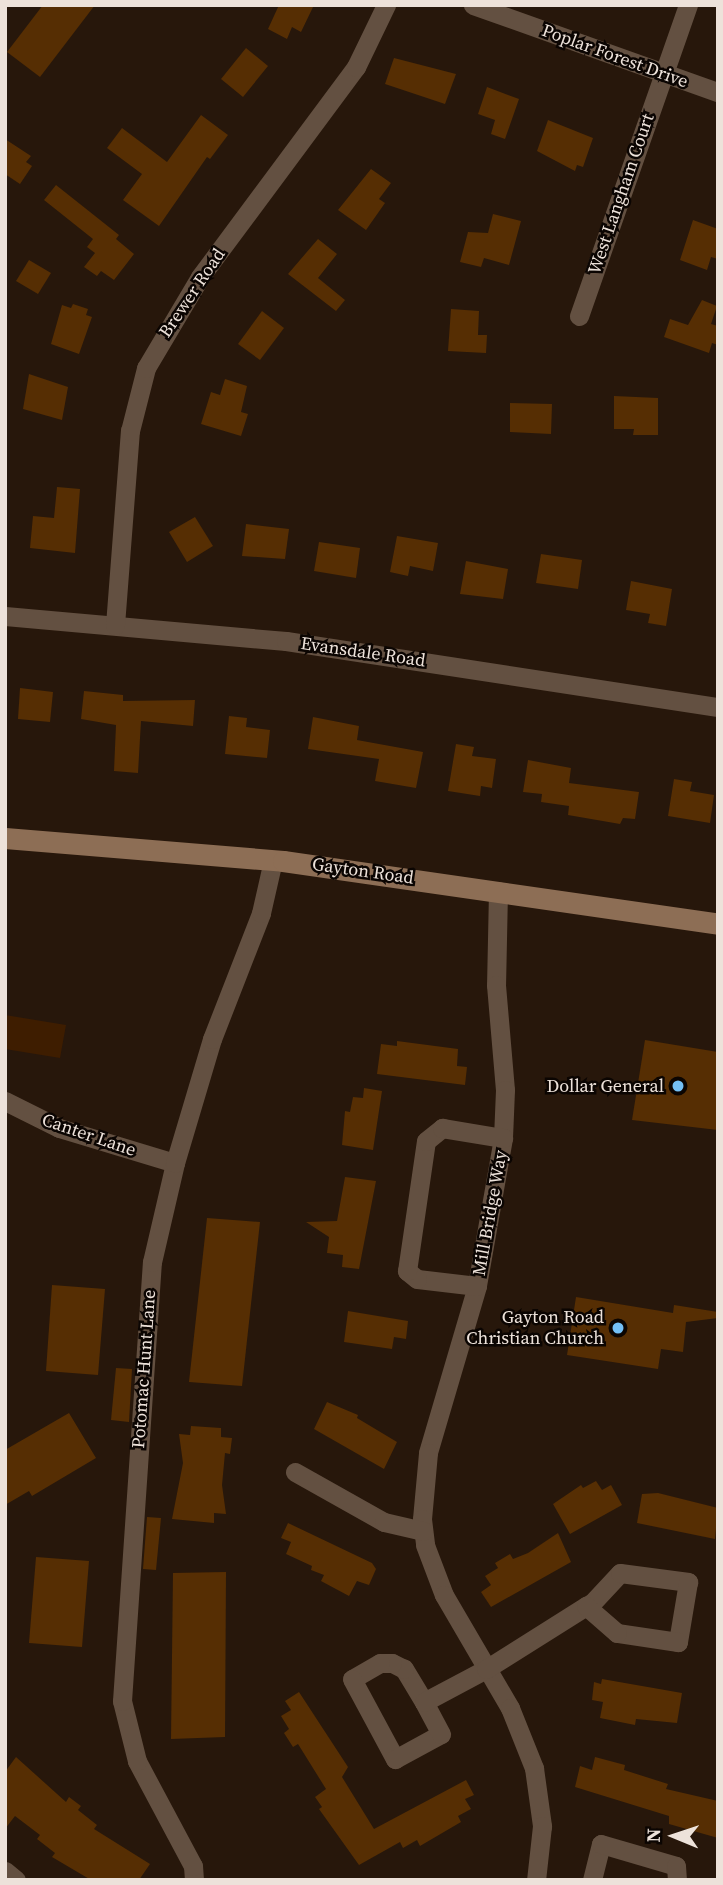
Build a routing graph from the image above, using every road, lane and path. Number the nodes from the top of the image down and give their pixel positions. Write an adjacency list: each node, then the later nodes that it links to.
1 (386, 5): 8 (street, Brewer Road)
2 (473, 5): 4 (street, Poplar Forest Drive)
3 (688, 5): 4 (street, West Langham Court)
4 (664, 73): 5 (street, Poplar Forest Drive); 6 (street, West Langham Court)
5 (718, 92)
6 (579, 316)
7 (5, 616): 8 (street, Evansdale Road)
8 (115, 625): 9 (street, Evansdale Road)
9 (718, 707)
10 (5, 838): 11 (street, Gayton Road)
11 (273, 860): 12 (street, Gayton Road); 16 (street, Potomac Hunt Lane)
12 (498, 891): 13 (street, Gayton Road); 15 (street, Mill Bridge Way)
13 (718, 924)
14 (5, 1101): 16 (street, Canter Lane)
15 (503, 1138): 17 (street, Mill Bridge Way); 17 (street)
16 (174, 1163): 25 (street, Potomac Hunt Lane)
17 (477, 1286): 19 (street, Mill Bridge Way)
18 (295, 1472): 19 (street)
19 (423, 1531): 21 (street, Mill Bridge Way)
20 (586, 1606): 20 (street); 21 (street)
21 (486, 1669): 22 (street); 26 (street, Mill Bridge Way)
22 (424, 1703): 22 (street)
23 (5, 1871): 24 (street)
24 (16, 1880)
25 (194, 1880)
26 (536, 1880)
27 (592, 1880): 28 (street)
28 (677, 1880)

